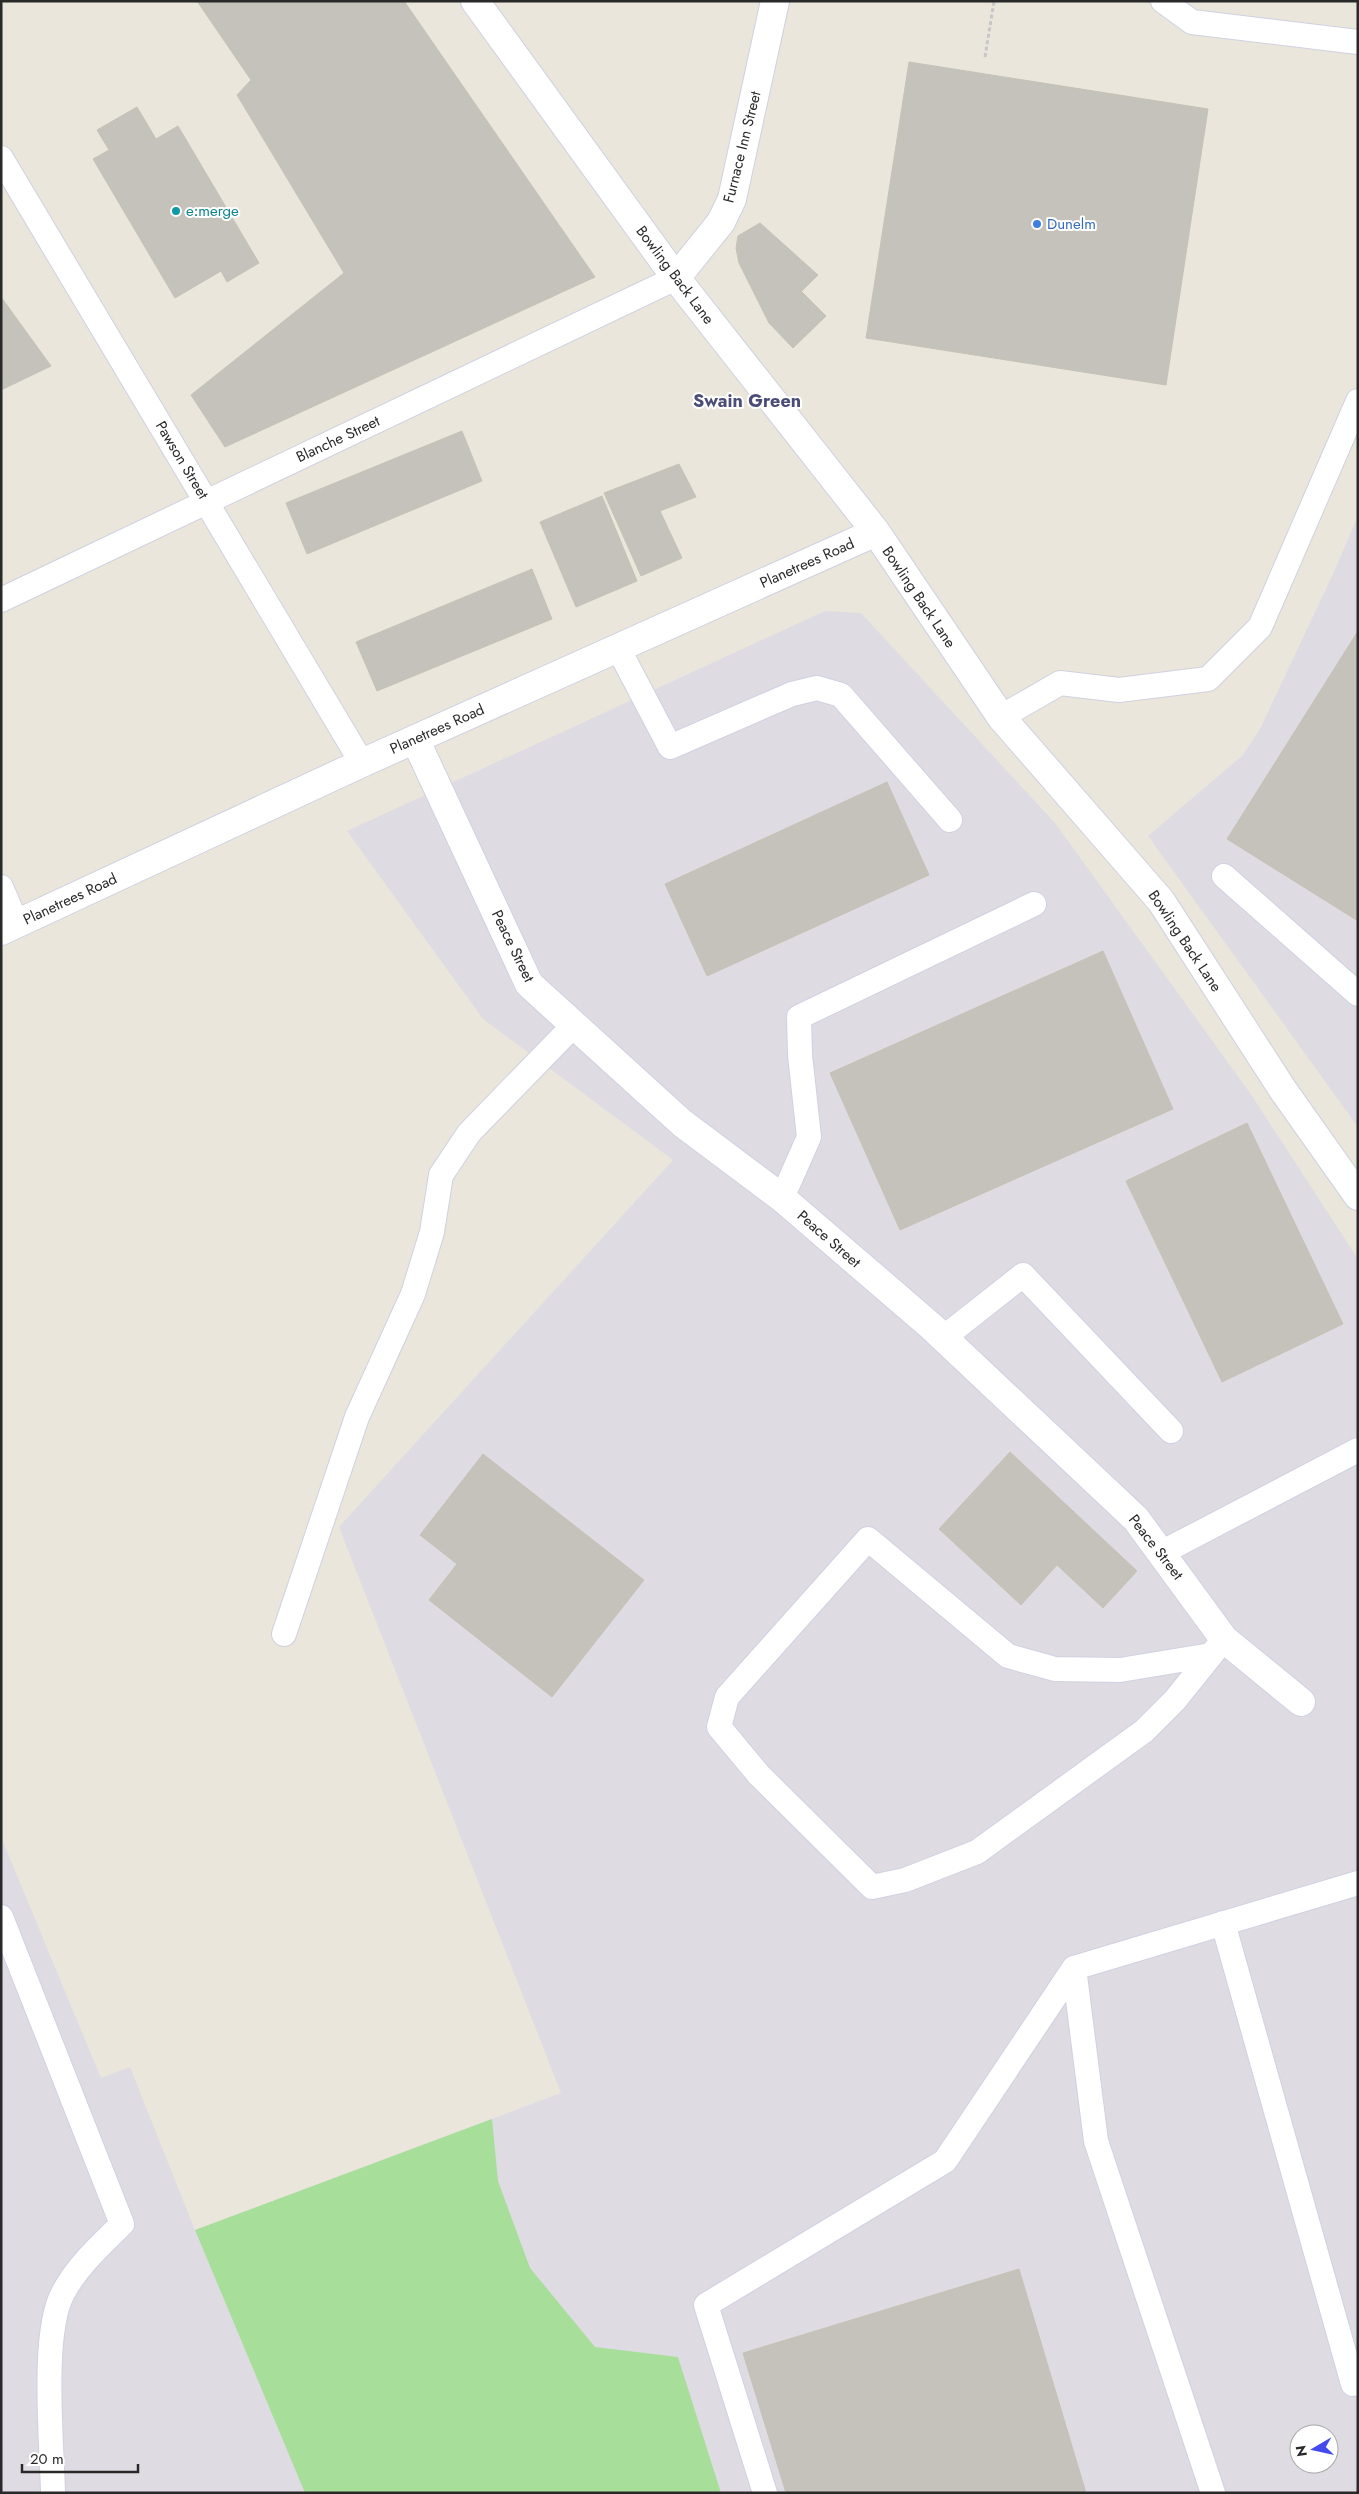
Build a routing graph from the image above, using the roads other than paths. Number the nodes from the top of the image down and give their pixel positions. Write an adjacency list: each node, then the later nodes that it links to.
1 (475, 1): 6 (street, Bowling Back Lane)
2 (775, 1): 6 (street, Furnace Inn Street)
3 (1163, 1): 4 (lane)
4 (1358, 42)
5 (1, 158): 8 (lane, Pawson Street)
6 (676, 278): 8 (lane, Blanche Street); 9 (street, Bowling Back Lane)
7 (1358, 401): 12 (lane)
8 (207, 501): 10 (lane, Blanche Street); 14 (lane, Pawson Street)
9 (876, 532): 11 (street, Planetrees Road); 12 (street, Bowling Back Lane)
10 (1, 600)
11 (618, 648): 13 (street, Planetrees Road); 15 (lane)
12 (1001, 717): 22 (street, Bowling Back Lane)
13 (415, 739): 14 (street, Planetrees Road); 21 (street, Peace Street)
14 (362, 763): 19 (street, Planetrees Road)
15 (950, 820)
16 (1224, 876): 20 (lane)
17 (1, 887): 19 (lane)
18 (1034, 904): 23 (lane)
19 (9, 927)
20 (1358, 994)
21 (574, 1025): 23 (street, Peace Street); 28 (lane)
22 (1358, 1196)
23 (782, 1198): 24 (street, Peace Street)
24 (943, 1338): 25 (lane); 27 (street, Peace Street)
25 (1171, 1431)
26 (1358, 1450): 27 (lane)
27 (1161, 1553): 29 (street, Peace Street)
28 (284, 1634)
29 (1218, 1647): 29 (lane); 30 (street, Peace Street)
30 (1301, 1702)
31 (1358, 1883): 33 (lane)
32 (1, 1917): 36 (lane)
33 (1223, 1923): 34 (lane); 35 (lane)
34 (1074, 1968): 37 (lane); 38 (lane)
35 (1353, 2384)
36 (53, 2493)
37 (765, 2493)
38 (1213, 2493)

